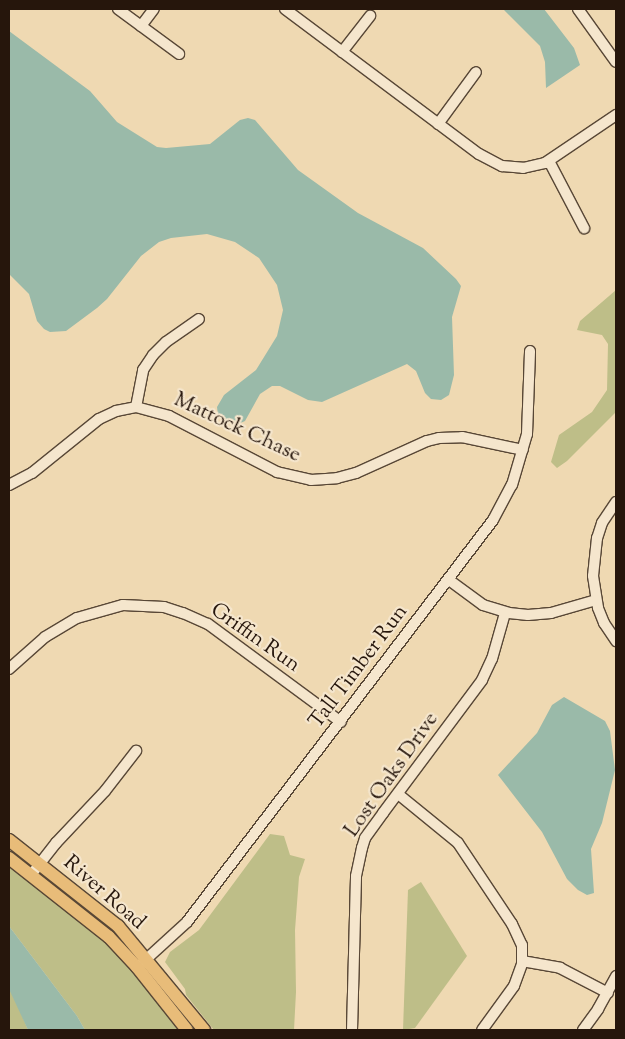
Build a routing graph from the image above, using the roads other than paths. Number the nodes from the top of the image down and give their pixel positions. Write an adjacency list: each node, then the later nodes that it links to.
1 (118, 9): 6 (street)
2 (154, 9): 6 (street)
3 (285, 9): 7 (street)
4 (578, 9): 9 (street)
5 (370, 16): 7 (street)
6 (141, 26): 8 (street)
7 (342, 52): 12 (street)
8 (179, 54)
9 (616, 62)
10 (476, 72): 12 (street)
11 (616, 115): 13 (street)
12 (438, 124): 13 (street)
13 (549, 161): 14 (street)
14 (584, 228)
15 (199, 319): 17 (street)
16 (530, 351): 18 (street, Tall Timber Run)
17 (136, 407): 18 (street, Mattock Chase); 19 (street)
18 (523, 450): 21 (street, Tall Timber Run)
19 (9, 485)
20 (616, 502): 22 (street)
21 (449, 580): 23 (street); 26 (street, Tall Timber Run)
22 (596, 600): 23 (street); 24 (street)
23 (505, 613): 28 (street, Lost Oaks Drive)
24 (616, 641)
25 (9, 669): 26 (street, Griffin Run)
26 (340, 722): 33 (street, Tall Timber Run)
27 (136, 751): 31 (street)
28 (398, 794): 34 (street); 40 (street, Lost Oaks Drive)
29 (9, 840): 31 (main road, River Road)
30 (9, 858): 32 (main road, River Road)
31 (39, 864): 32 (street); 33 (main road, River Road)
32 (31, 875): 35 (main road, River Road)
33 (148, 960): 35 (street, Tall Timber Run); 39 (main road, River Road)
34 (522, 961): 37 (street); 41 (street)
35 (137, 967): 38 (main road, River Road)
36 (616, 976): 37 (street)
37 (608, 993): 42 (street)
38 (187, 1030)
39 (204, 1030)
40 (352, 1030)
41 (482, 1030)
42 (583, 1030)

